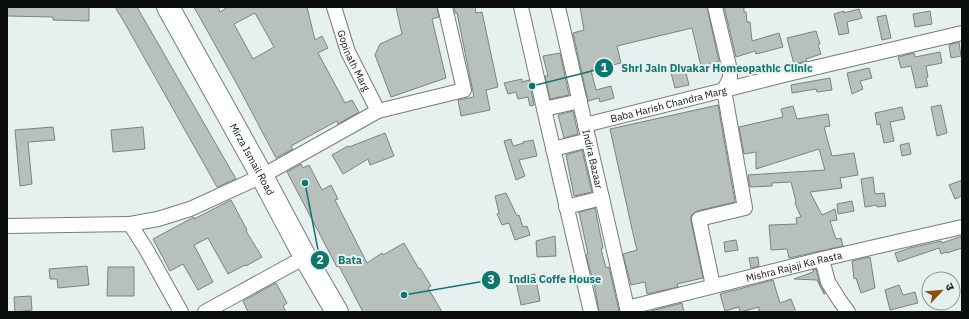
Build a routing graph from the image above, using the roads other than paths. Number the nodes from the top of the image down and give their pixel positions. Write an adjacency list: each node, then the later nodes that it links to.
1 (168, 7): 15 (highway, Mirza Ismail Road)
2 (334, 7): 11 (street, Gopinath Marg)
3 (445, 7): 11 (street)
4 (521, 7): 10 (street)
5 (558, 7): 9 (street, Indira Bazaar)
6 (715, 7): 8 (street)
7 (962, 33): 8 (street, Baba Harish Chandra Marg)
8 (724, 90): 12 (street, Baba Harish Chandra Marg); 23 (street)
9 (580, 101): 10 (street); 12 (street, Indira Bazaar)
10 (544, 109): 14 (street)
11 (378, 111): 15 (street)
12 (586, 125): 13 (street, Indira Bazaar)
13 (589, 140): 14 (street); 16 (street, Indira Bazaar)
14 (553, 149): 17 (street)
15 (262, 176): 18 (street); 21 (highway, Mirza Ismail Road)
16 (602, 198): 17 (street); 24 (street, Indira Bazaar)
17 (566, 207): 28 (street)
18 (130, 224): 19 (street); 25 (street)
19 (7, 226)
20 (962, 227): 22 (street, Mishra Rajaji Ka Rasta)
21 (305, 257): 26 (street); 27 (highway, Mirza Ismail Road)
22 (822, 259): 23 (street, Mishra Rajaji Ka Rasta); 29 (street)
23 (713, 286): 24 (street, Mishra Rajaji Ka Rasta)
24 (627, 310)
25 (181, 312)
26 (205, 312)
27 (337, 312)
28 (591, 312)
29 (848, 312)

